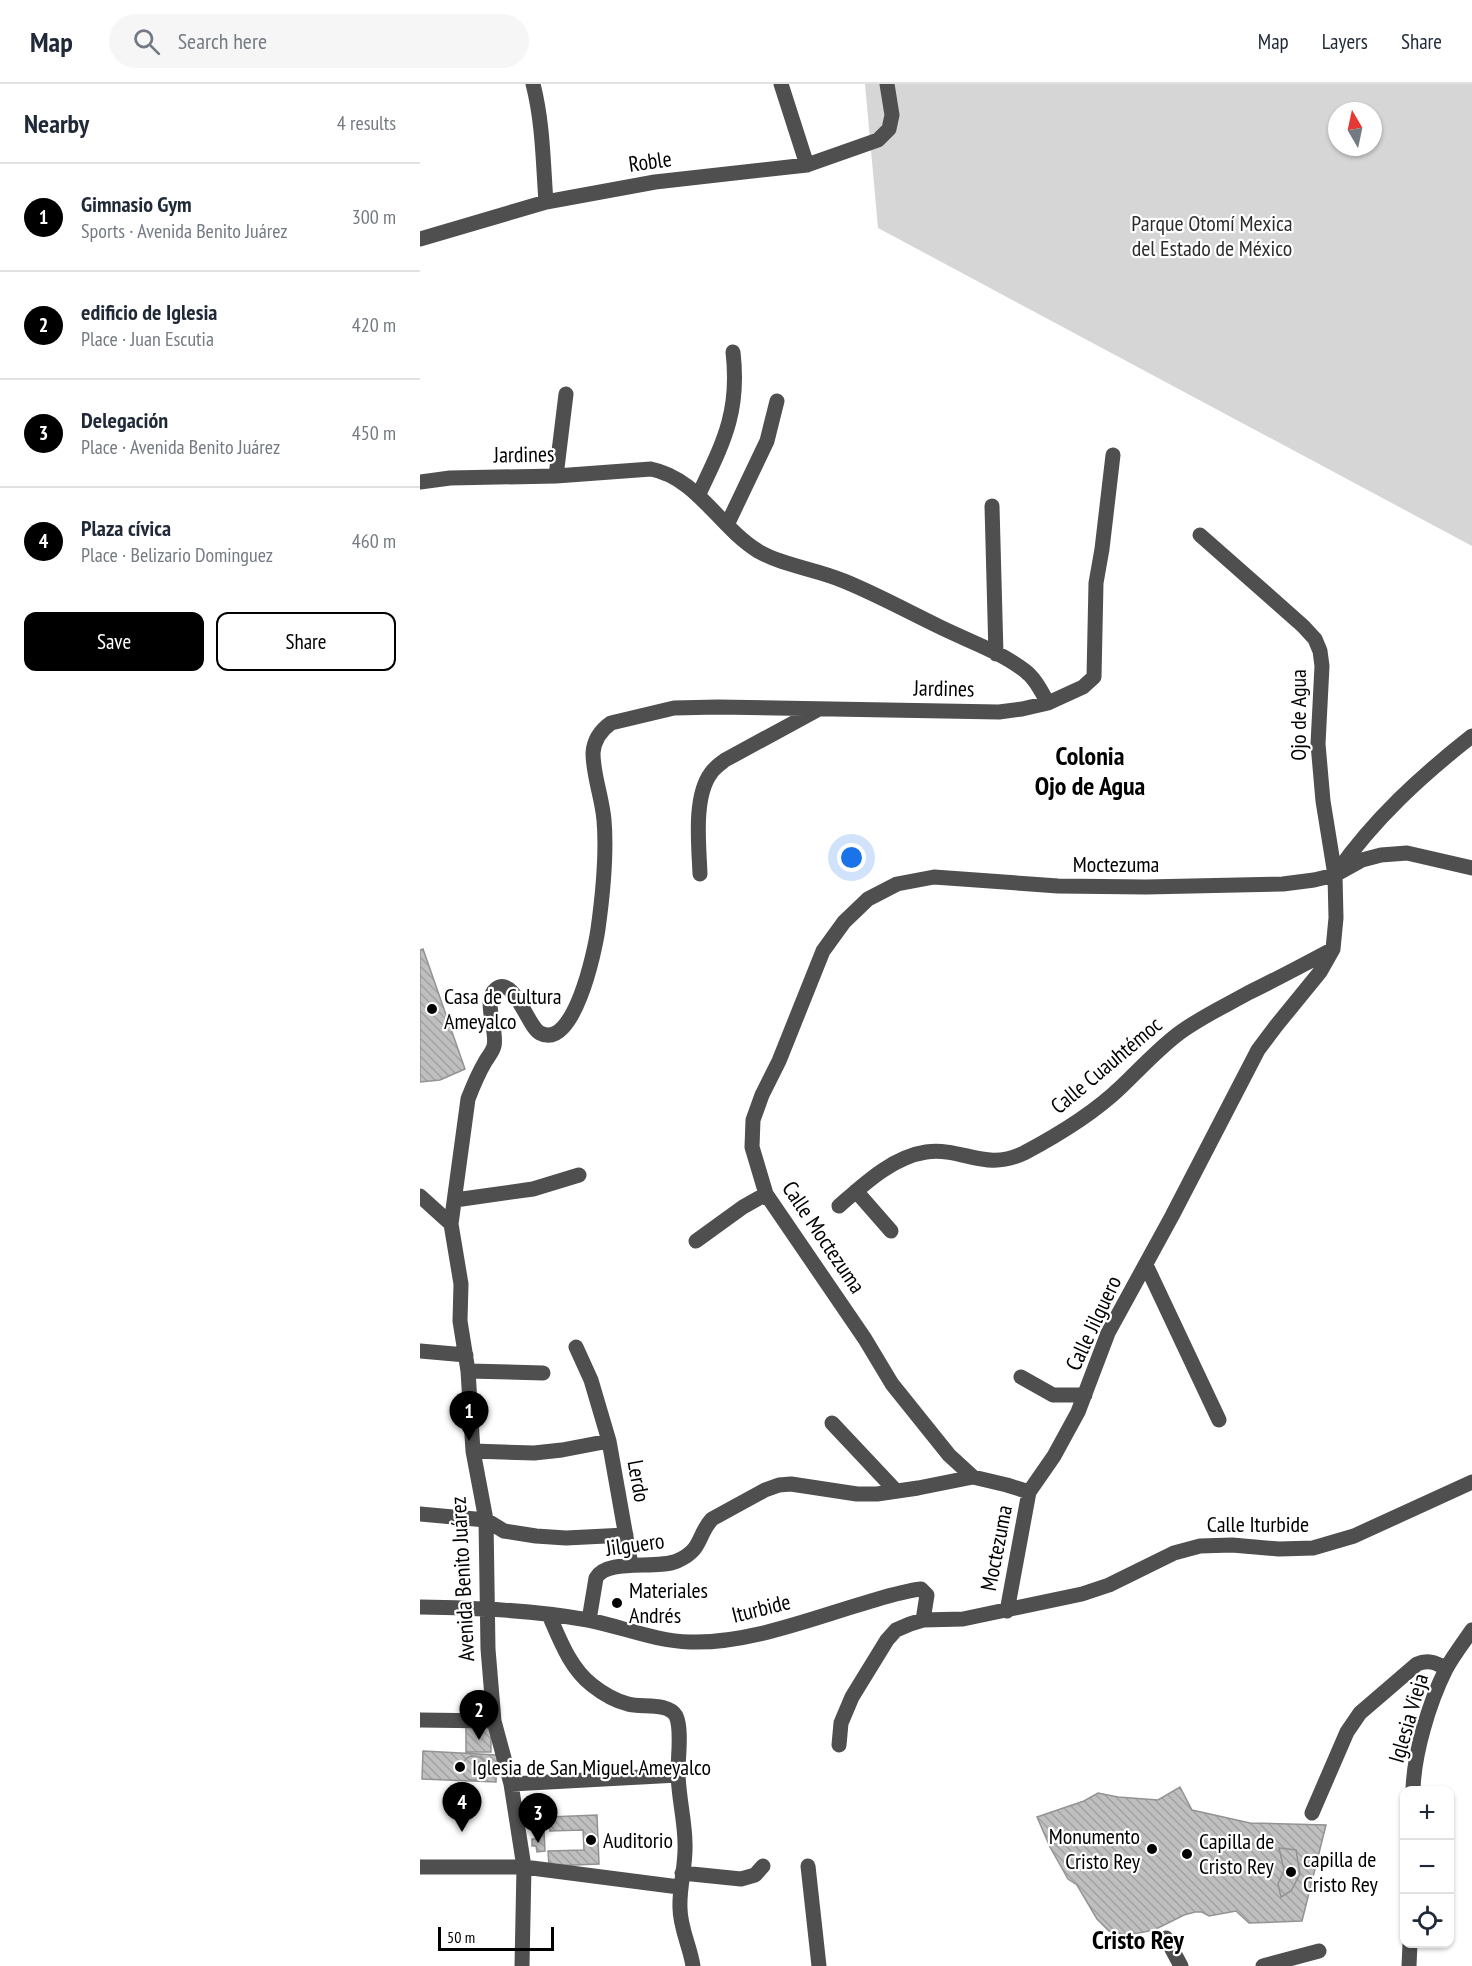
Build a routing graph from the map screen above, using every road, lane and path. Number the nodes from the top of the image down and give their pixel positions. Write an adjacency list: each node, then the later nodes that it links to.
1 (533, 84): 5 (street)
2 (782, 84): 4 (street)
3 (887, 84): 4 (street, Roble)
4 (807, 165): 5 (street, Roble)
5 (546, 202): 6 (street, Roble)
6 (420, 239)
7 (733, 352): 13 (street)
8 (566, 394): 11 (street)
9 (777, 401): 15 (street)
10 (1113, 455): 18 (street)
11 (556, 476): 12 (street, Jardines); 13 (street, Jardines)
12 (420, 482)
13 (698, 496): 15 (street, Jardines)
14 (992, 506): 17 (street)
15 (728, 525): 17 (street, Jardines)
16 (1200, 535): 23 (street, Ojo de Agua)
17 (996, 654): 18 (street, Jardines)
18 (1048, 703): 19 (street, Jardines)
19 (822, 708): 22 (street); 26 (street, Jardines)
20 (1472, 736): 23 (street)
21 (1472, 868): 23 (street)
22 (700, 874)
23 (1335, 875): 24 (street, Moctezuma); 25 (street, Calle Jilguero)
24 (897, 884): 29 (street, Calle Moctezuma)
25 (1333, 949): 28 (street, Calle Cuauhtémoc); 36 (street, Calle Jilguero)
26 (494, 1046): 31 (street, Avenida Benito Juárez)
27 (579, 1175): 31 (street)
28 (856, 1191): 32 (street, Calle Cuauhtémoc); 34 (street)
29 (766, 1194): 35 (street); 48 (street, Calle Moctezuma)
30 (420, 1196): 33 (street)
31 (455, 1200): 33 (street, Avenida Benito Juárez)
32 (838, 1206)
33 (451, 1224): 39 (street, Avenida Benito Juárez)
34 (891, 1232)
35 (696, 1241)
36 (1146, 1265): 43 (street, Calle Jilguero); 44 (street)
37 (576, 1347): 46 (street, Lerdo)
38 (420, 1351): 39 (street)
39 (466, 1355): 40 (street, Avenida Benito Juárez)
40 (468, 1371): 41 (street); 47 (street, Avenida Benito Juárez)
41 (543, 1372)
42 (1022, 1377): 43 (street)
43 (1085, 1395): 51 (street, Calle Jilguero)
44 (1219, 1420)
45 (832, 1423): 50 (street)
46 (609, 1441): 47 (street); 54 (street, Lerdo)
47 (473, 1451): 53 (street, Avenida Benito Juárez)
48 (973, 1477): 50 (street); 51 (street)
49 (1472, 1482): 58 (street, Calle Iturbide)
50 (896, 1491): 55 (street, Jilguero)
51 (1029, 1492): 58 (street, Moctezuma)
52 (420, 1514): 53 (street)
53 (486, 1520): 54 (street); 57 (street, Avenida Benito Juárez)
54 (626, 1535): 55 (street, Lerdo)
55 (631, 1565): 60 (street, Jilguero)
56 (420, 1607): 57 (street, Iturbide)
57 (487, 1608): 59 (street, Iturbide); 65 (street, Avenida Benito Juárez)
58 (1007, 1611): 61 (street)
59 (549, 1615): 60 (street, Iturbide); 67 (street)
60 (589, 1620): 61 (street, Iturbide)
61 (923, 1620): 66 (street)
62 (1472, 1630): 63 (street, Iglesia Vieja)
63 (1446, 1668): 69 (street, Iglesia Vieja); 70 (street)
64 (420, 1720): 65 (street)
65 (494, 1721): 68 (street, Avenida Benito Juárez)
66 (839, 1745)
67 (678, 1775): 68 (street); 75 (street)
68 (511, 1784): 74 (street, Avenida Benito Juárez)
69 (1414, 1786)
70 (1312, 1813)
71 (763, 1866): 75 (street)
72 (808, 1866): 81 (street)
73 (420, 1867): 74 (street)
74 (524, 1868): 75 (street); 79 (street, Avenida Benito Juárez)
75 (681, 1880): 80 (street)
76 (1166, 1938): 82 (street)
77 (1410, 1948): 84 (street)
78 (1319, 1951): 83 (street)
79 (522, 1966)
80 (693, 1966)
81 (819, 1966)
82 (1180, 1966)
83 (1263, 1966)
84 (1409, 1966)

